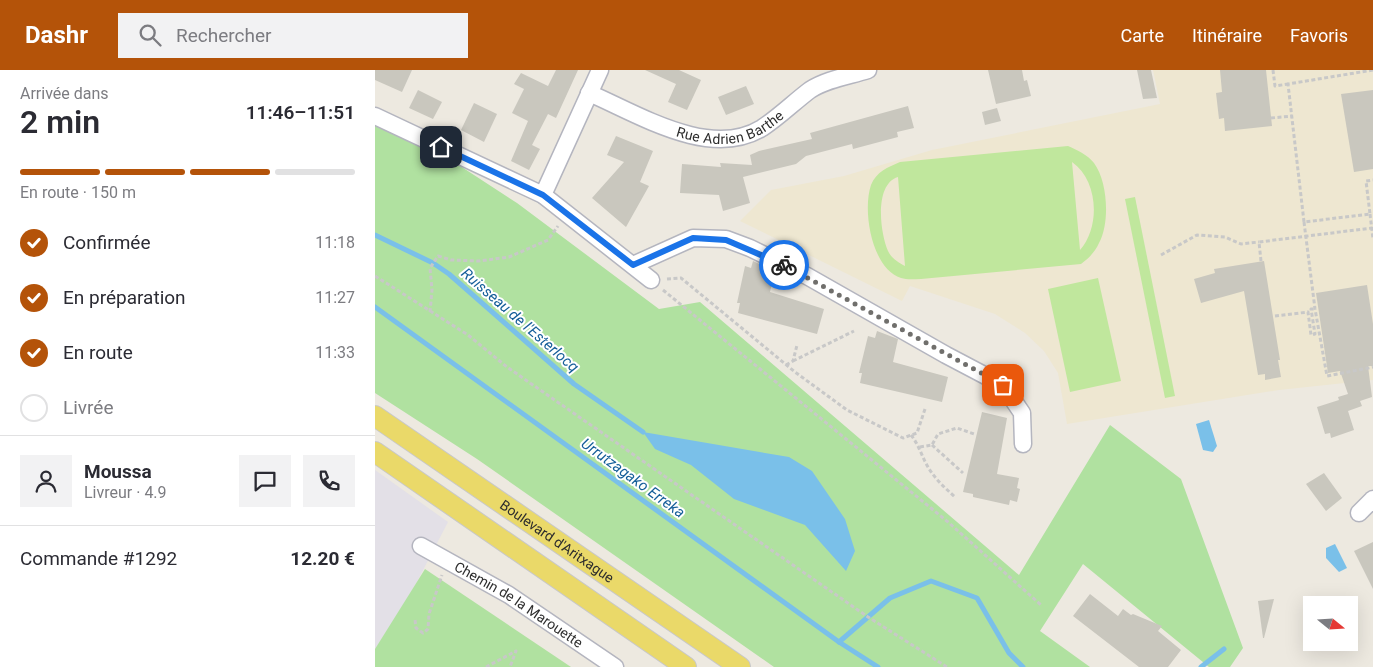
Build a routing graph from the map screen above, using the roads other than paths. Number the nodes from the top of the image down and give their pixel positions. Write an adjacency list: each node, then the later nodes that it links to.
1 (600, 70): 3 (street)
2 (868, 70): 3 (street, Rue Adrien Barthe)
3 (589, 93): 5 (street)
4 (375, 116): 5 (street)
5 (543, 195): 6 (street)
6 (633, 265): 7 (street); 9 (street)
7 (651, 280)
8 (375, 416): 16 (main road, Boulevard d'Aritxague)
9 (1023, 444)
10 (375, 452): 15 (main road, Boulevard d'Aritxague)
11 (1373, 499): 12 (street)
12 (1359, 513)
13 (421, 546): 14 (street, Chemin de la Marouette)
14 (615, 667)
15 (686, 667)
16 (740, 667)

